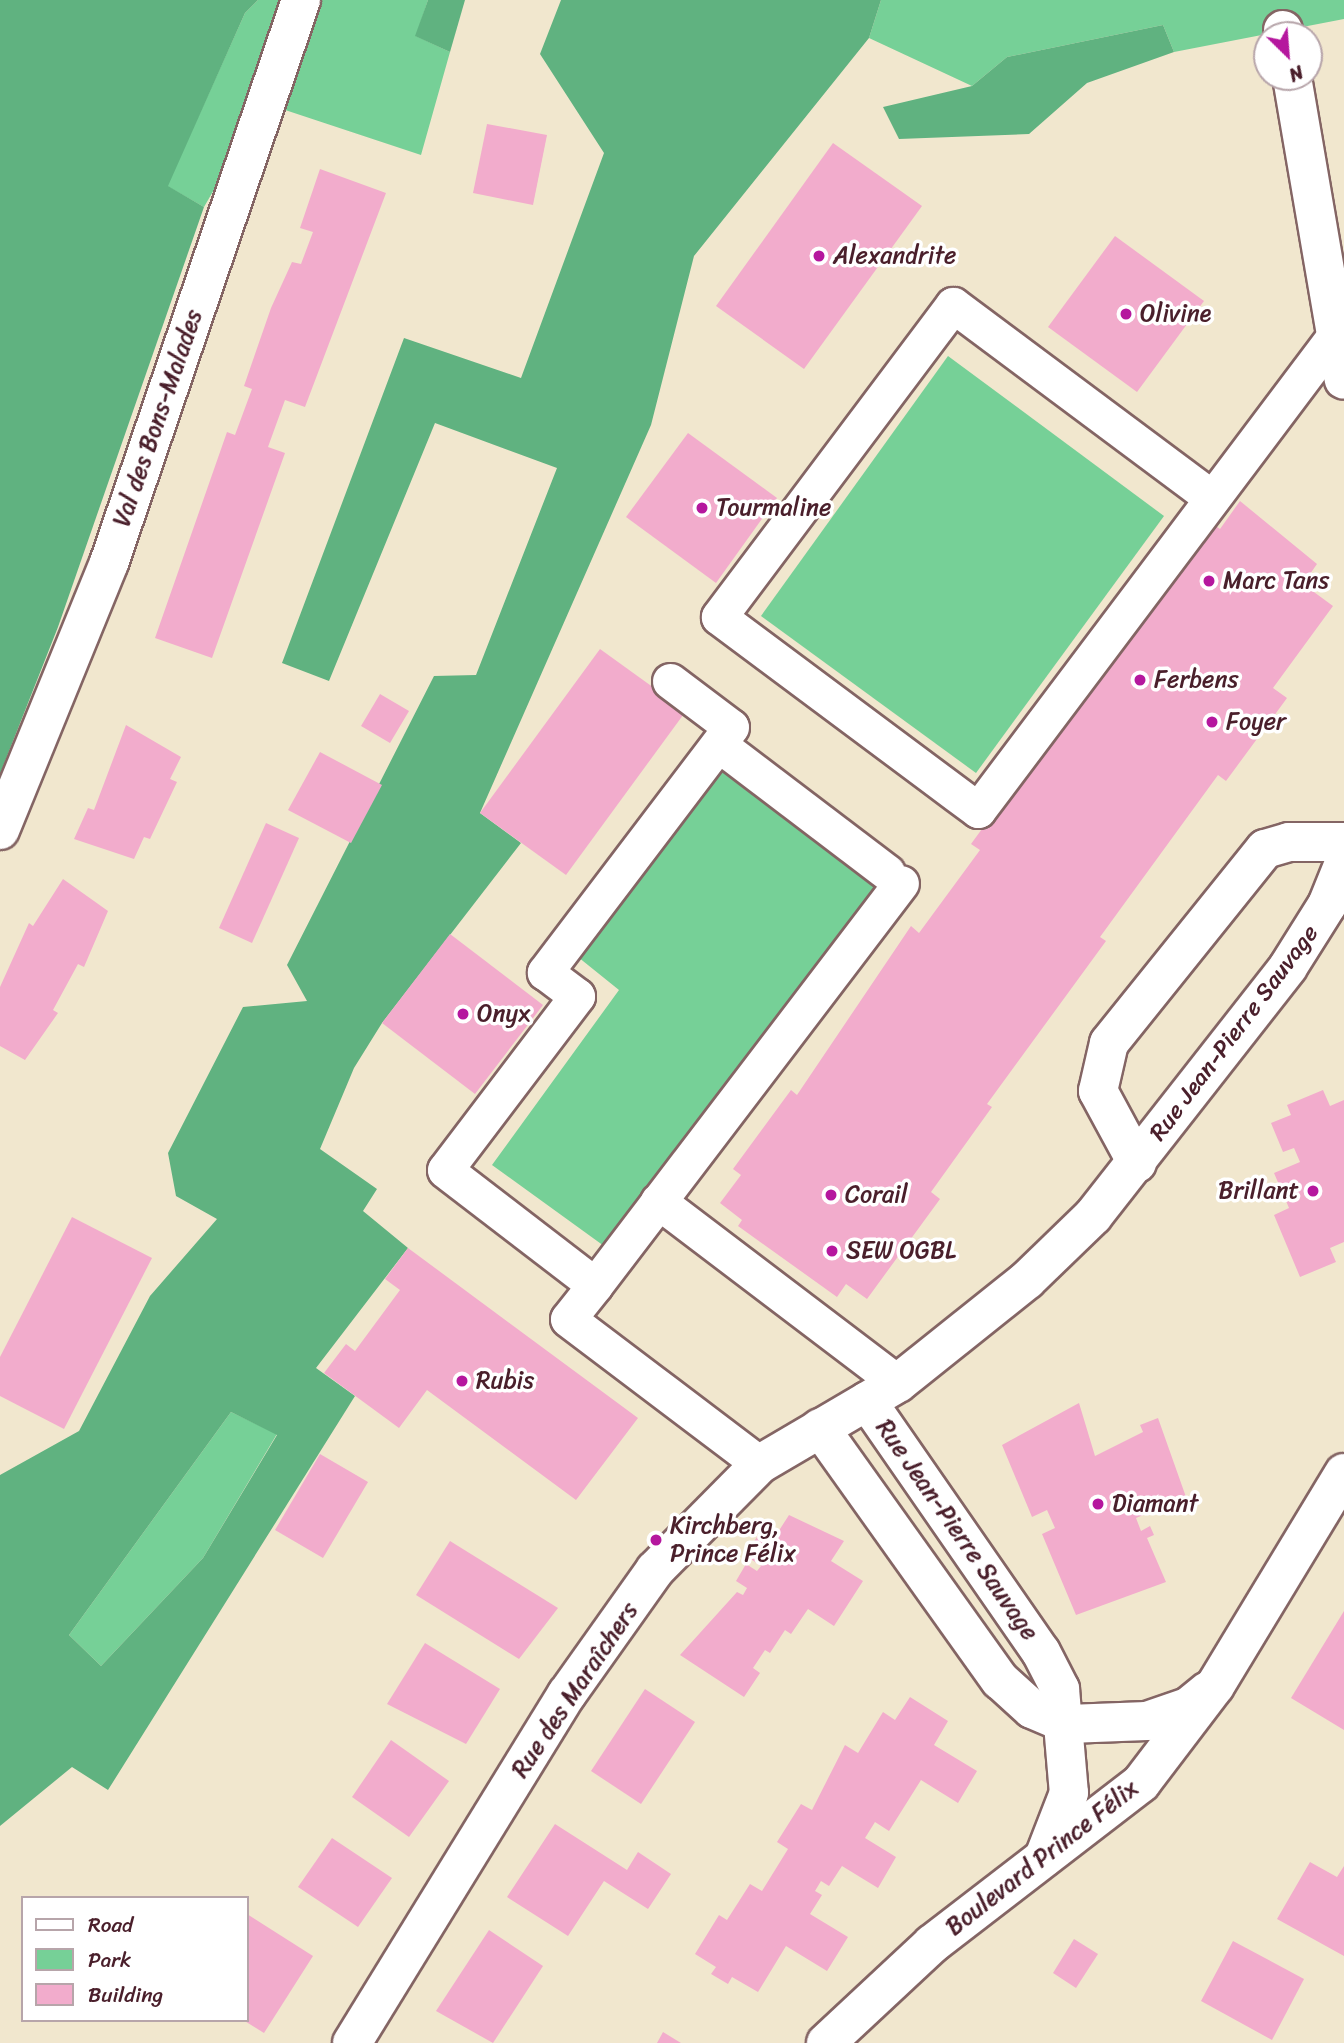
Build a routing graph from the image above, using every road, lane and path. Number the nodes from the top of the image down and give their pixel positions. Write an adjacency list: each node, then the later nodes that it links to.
1 (301, 0): 8 (street, Val des Bons-Malades)
2 (1294, 91): 3 (street)
3 (1336, 334): 4 (street); 5 (street)
4 (1344, 380)
5 (1212, 498): 5 (street)
6 (670, 681): 13 (street)
7 (730, 752): 12 (street)
8 (0, 830)
9 (1344, 842): 11 (street, Rue Jean-Pierre Sauvage)
10 (1344, 863): 11 (street, Rue Jean-Pierre Sauvage)
11 (1138, 1163): 14 (street, Rue Jean-Pierre Sauvage)
12 (658, 1201): 13 (street); 14 (street)
13 (595, 1284): 16 (street)
14 (883, 1392): 15 (street, Rue des Maraîchers); 19 (street, Rue Jean-Pierre Sauvage)
15 (820, 1428): 16 (street, Rue des Maraîchers); 19 (street, Rue Jean-Pierre Sauvage)
16 (760, 1464): 21 (street, Rue des Maraîchers)
17 (1344, 1474): 18 (street, Boulevard Prince Félix)
18 (1215, 1686): 19 (street, Rue Jean-Pierre Sauvage); 20 (street, Boulevard Prince Félix)
19 (1068, 1724): 20 (street, Rue Jean-Pierre Sauvage)
20 (1044, 1857): 22 (street, Boulevard Prince Félix)
21 (352, 2043)
22 (826, 2043)

